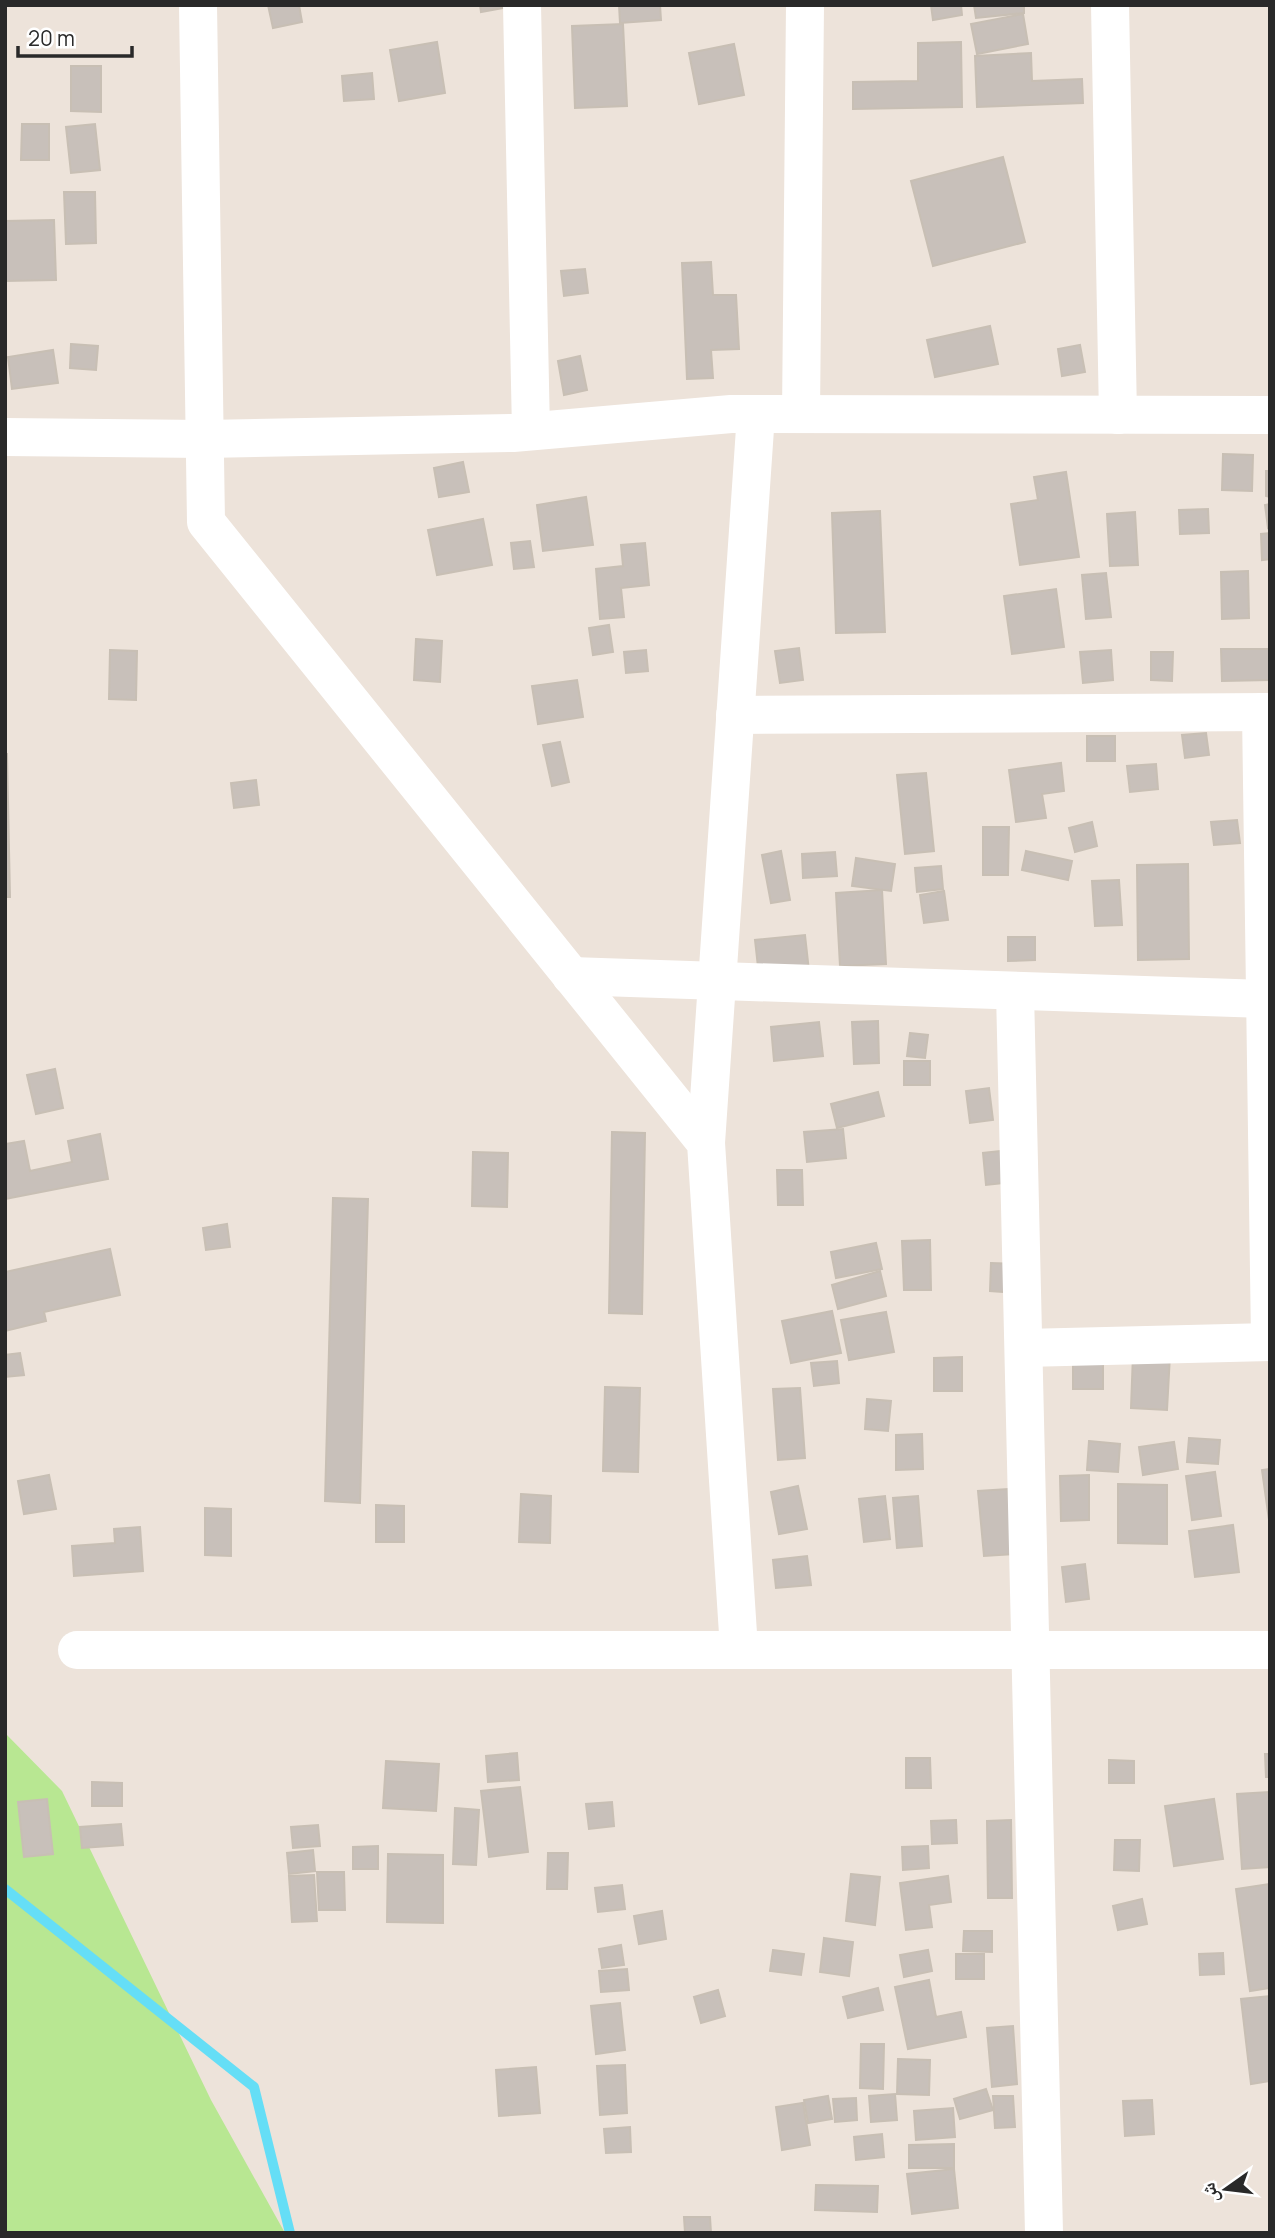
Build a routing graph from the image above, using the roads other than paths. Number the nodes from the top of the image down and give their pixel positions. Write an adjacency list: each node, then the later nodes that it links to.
1 (198, 5): 11 (street)
2 (522, 5): 9 (street)
3 (805, 5): 6 (street)
4 (1111, 5): 7 (street)
5 (756, 414): 6 (street); 9 (street); 13 (street)
6 (801, 414): 7 (street)
7 (1118, 415): 8 (street)
8 (1270, 415)
9 (531, 431): 11 (street)
10 (5, 437): 11 (street)
11 (205, 439): 14 (street)
12 (1265, 712): 13 (street); 17 (street)
13 (735, 715): 15 (street)
14 (572, 976): 15 (street); 18 (street)
15 (718, 981): 16 (street); 18 (street)
16 (1015, 992): 17 (street); 20 (street)
17 (1265, 999): 19 (street)
18 (706, 1143): 21 (street)
19 (1270, 1342): 20 (street)
20 (1024, 1348): 22 (street)
21 (739, 1649): 22 (street); 23 (street)
22 (1031, 1649): 24 (street); 25 (street)
23 (77, 1650)
24 (1270, 1650)
25 (1044, 2233)

